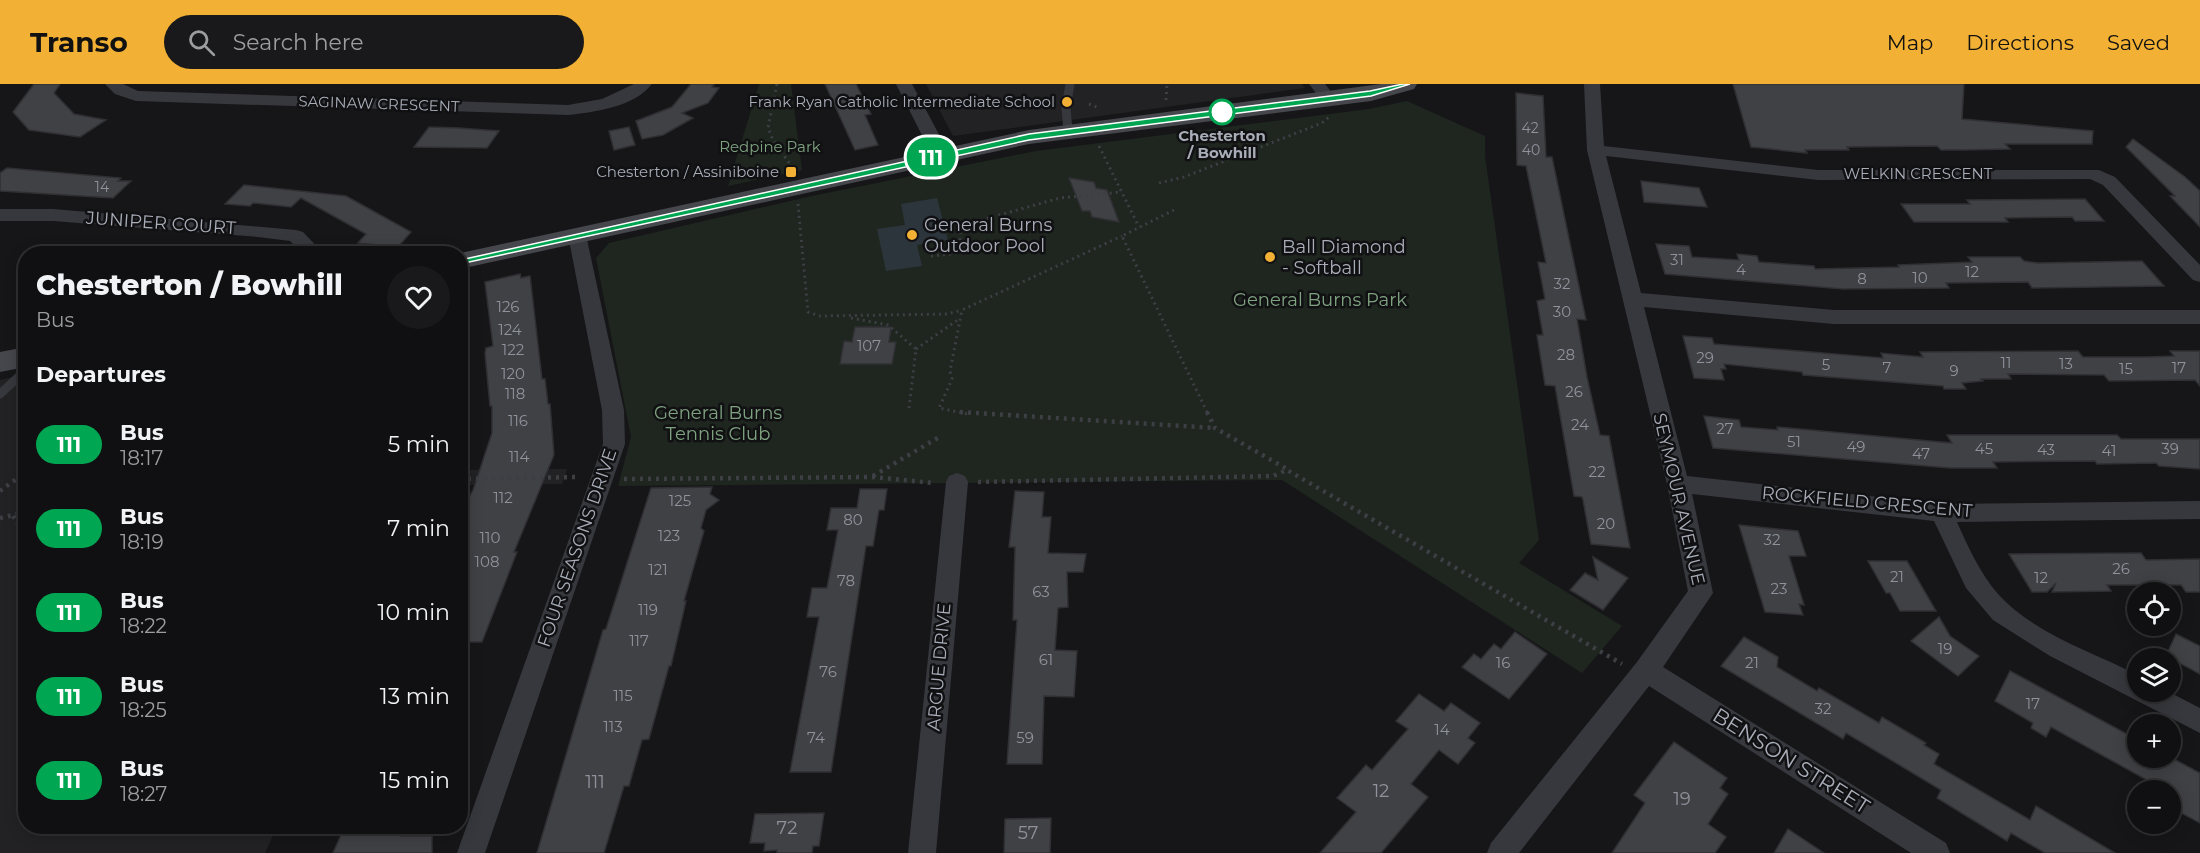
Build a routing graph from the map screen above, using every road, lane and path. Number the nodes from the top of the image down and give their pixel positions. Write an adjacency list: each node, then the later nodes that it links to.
1 (113, 84): 2 (street, SAGINAW CRESCENT)
2 (644, 84)
3 (777, 84): 13 (path)
4 (904, 84): 12 (street)
5 (1070, 84): 9 (lane)
6 (1406, 84): 8 (street)
7 (1592, 84): 11 (street, SEYMOUR AVENUE)
8 (1327, 94): 9 (street); 14 (path)
9 (1068, 131): 12 (street)
10 (1095, 137): 15 (path)
11 (1596, 150): 25 (street, WELKIN CRESCENT); 26 (street, SEYMOUR AVENUE)
12 (941, 155): 20 (street)
13 (795, 174)
14 (1160, 183)
15 (1122, 192): 19 (path); 23 (path)
16 (798, 196): 28 (path)
17 (1174, 210): 19 (path)
18 (0, 215): 22 (street, JUNIPER COURT)
19 (1139, 227): 21 (path)
20 (577, 235): 24 (street); 42 (street, FOUR SEASONS DRIVE)
21 (1122, 236): 27 (path); 37 (path)
22 (307, 246)
23 (931, 256)
24 (468, 259)
25 (2200, 276)
26 (1632, 300): 29 (street); 45 (street, SEYMOUR AVENUE)
27 (962, 310): 28 (path); 30 (path)
28 (837, 316): 31 (path)
29 (2200, 317)
30 (961, 318): 31 (path); 37 (path)
31 (916, 349): 36 (path)
32 (18, 359): 33 (street)
33 (0, 362)
34 (18, 377): 35 (lane)
35 (0, 394)
36 (909, 408)
37 (1215, 428): 39 (path)
38 (941, 436): 40 (path)
39 (1287, 470): 44 (path); 53 (path)
40 (872, 477): 42 (path); 44 (path)
41 (18, 478): 46 (path)
42 (603, 478): 43 (path); 57 (street, FOUR SEASONS DRIVE)
43 (468, 479)
44 (957, 482): 58 (street, ARGUE DRIVE)
45 (1678, 484): 48 (street, ROCKFIELD CRESCENT); 53 (street, SEYMOUR AVENUE)
46 (0, 491)
47 (2200, 510): 48 (street, ROCKFIELD CRESCENT)
48 (1942, 513): 54 (street)
49 (18, 514): 50 (path)
50 (13, 516): 51 (path); 52 (path)
51 (0, 518)
52 (18, 524)
53 (1646, 670): 59 (street, SEYMOUR AVENUE); 60 (street, BENSON STREET)
54 (2127, 681)
55 (2164, 702): 56 (street)
56 (2200, 721)
57 (471, 853)
58 (922, 853)
59 (1501, 853)
60 (1936, 853)

